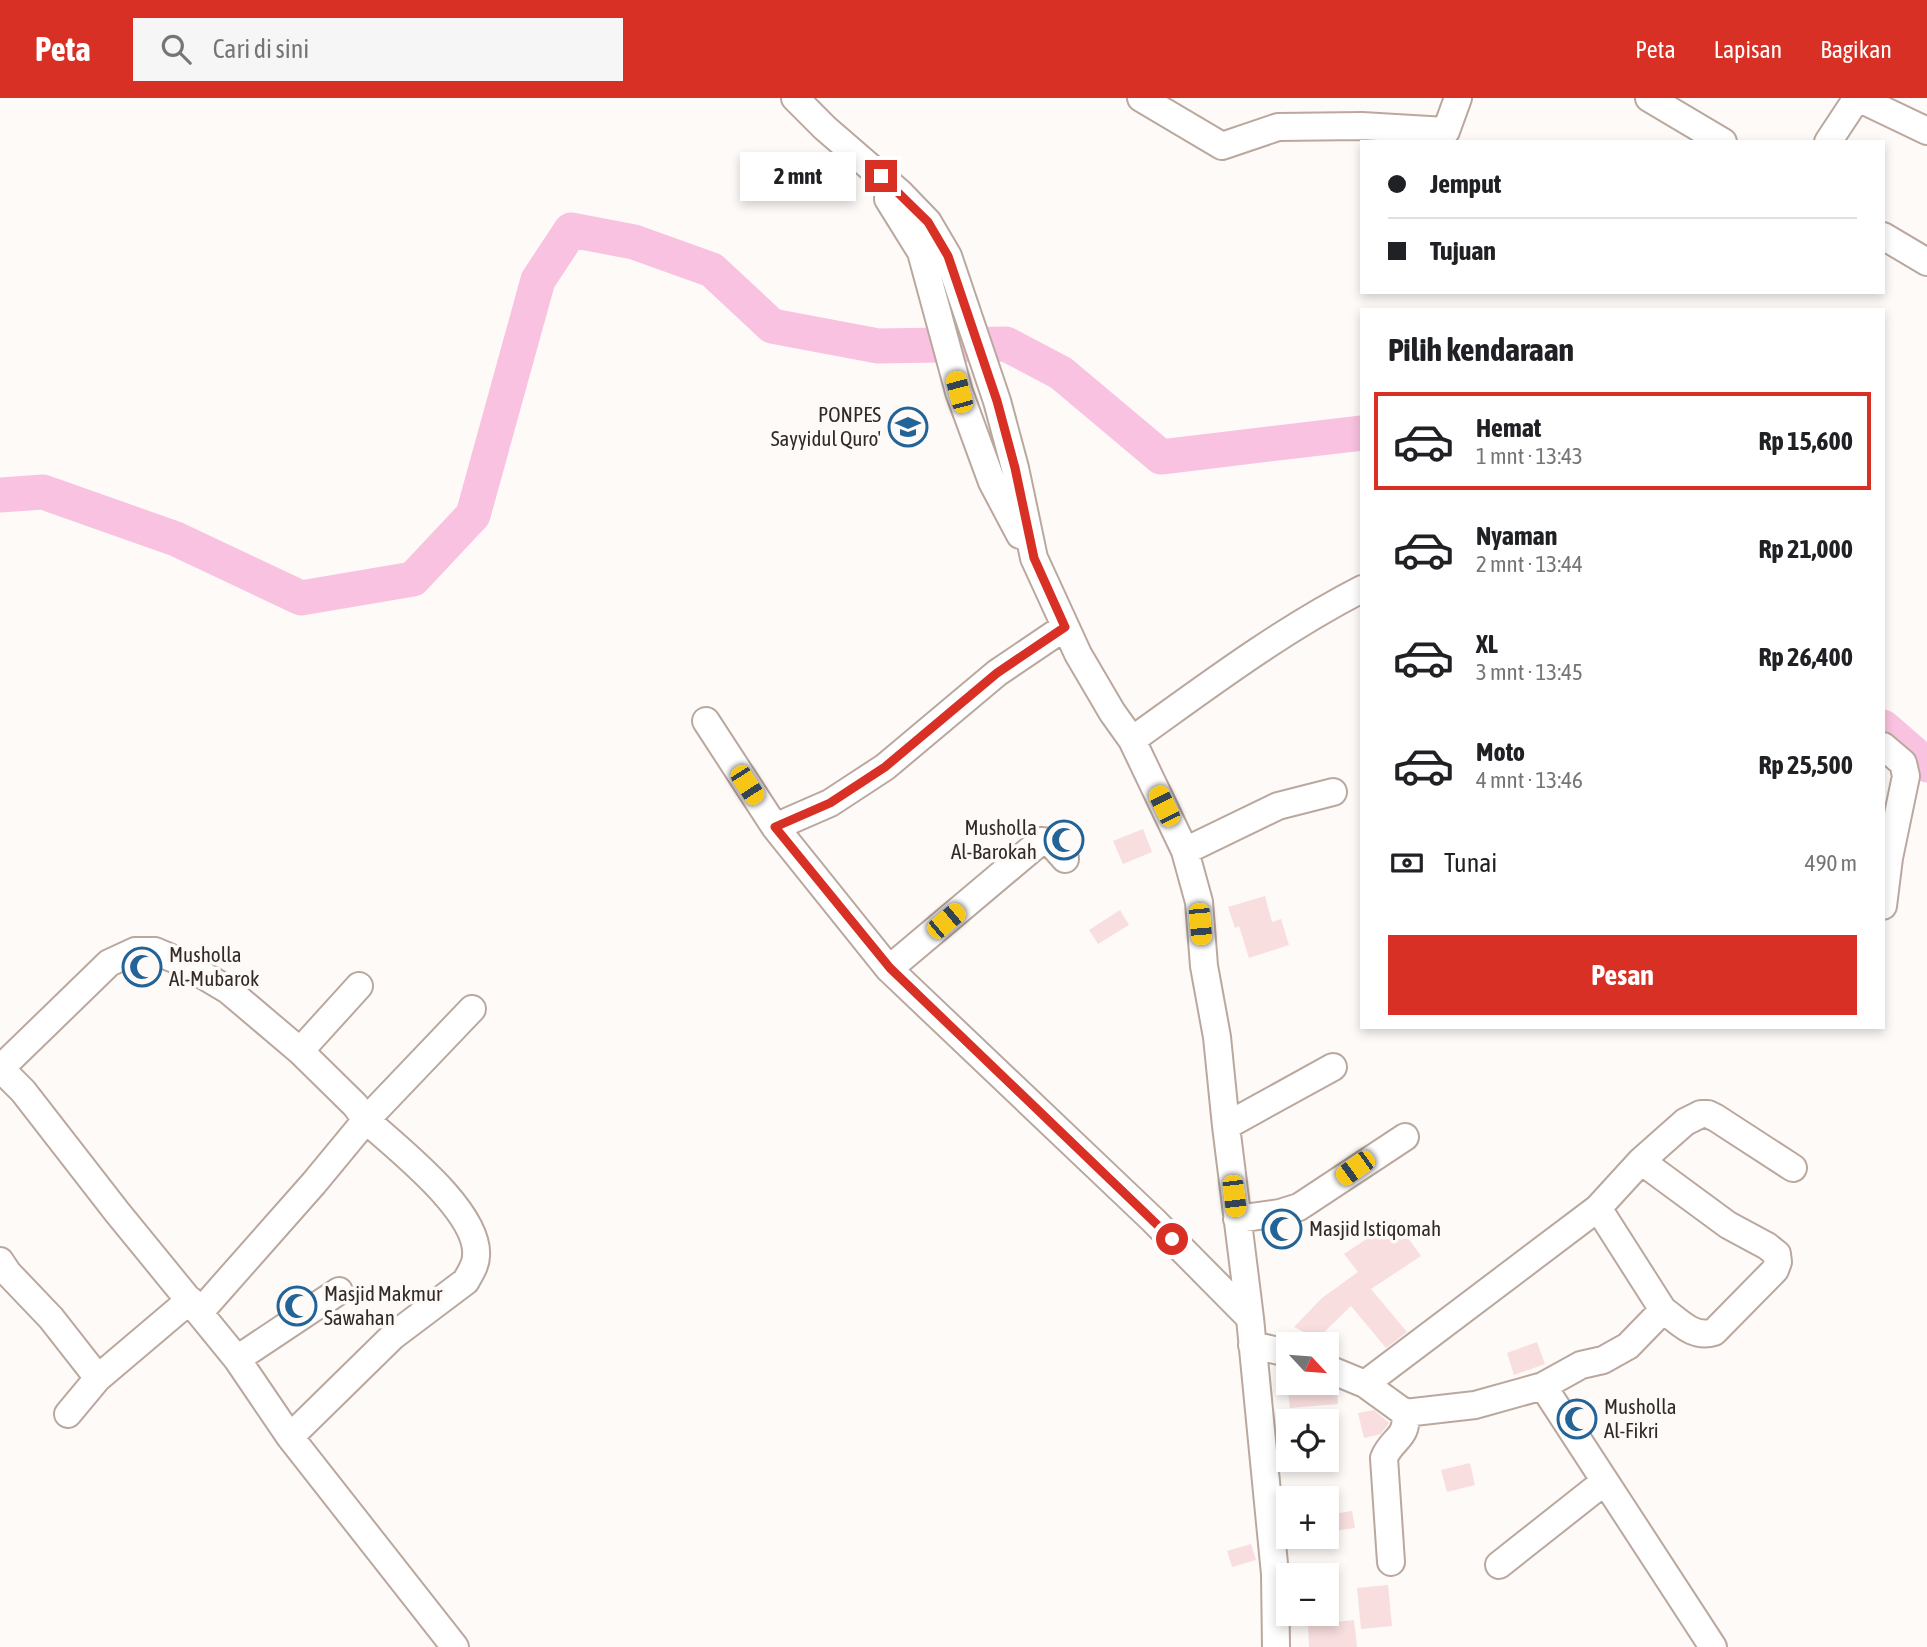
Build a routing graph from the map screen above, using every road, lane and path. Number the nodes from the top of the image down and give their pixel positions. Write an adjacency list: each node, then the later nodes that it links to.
1 (795, 98): 10 (street)
2 (1140, 98): 7 (street)
3 (1458, 98): 7 (street)
4 (1649, 98): 8 (street)
5 (1858, 98): 6 (street); 9 (street)
6 (1927, 131)
7 (1441, 136)
8 (1720, 140)
9 (1829, 140)
10 (863, 160): 13 (street); 13 (street)
11 (1885, 237): 12 (street)
12 (1927, 262)
13 (1034, 558): 15 (street)
14 (1360, 590): 17 (street)
15 (1065, 627): 17 (street); 20 (street)
16 (706, 721): 20 (street)
17 (1132, 740): 21 (street)
18 (1885, 748): 23 (street)
19 (1333, 792): 21 (street)
20 (775, 827): 24 (street)
21 (1185, 851): 31 (street)
22 (1065, 859): 24 (street)
23 (1885, 890)
24 (890, 968): 41 (street)
25 (359, 986): 27 (street)
26 (472, 1009): 30 (street)
27 (300, 1051): 29 (street); 30 (street)
28 (1333, 1067): 31 (street)
29 (0, 1068): 39 (street)
30 (366, 1121): 39 (street); 51 (street)
31 (1226, 1126): 36 (street)
32 (1405, 1137): 36 (street)
33 (1641, 1161): 34 (street); 35 (street); 40 (street)
34 (1793, 1168)
35 (1598, 1208): 40 (street); 47 (street)
36 (1237, 1219): 41 (street)
37 (0, 1261): 46 (street)
38 (339, 1291): 44 (street)
39 (195, 1306): 44 (street); 46 (street)
40 (1663, 1310): 48 (street)
41 (1250, 1318): 42 (street)
42 (1252, 1345): 43 (street); 56 (street)
43 (1276, 1350)
44 (237, 1359): 51 (street)
45 (1339, 1373): 47 (street)
46 (99, 1378): 49 (street)
47 (1365, 1384): 50 (street)
48 (1543, 1386): 50 (street); 52 (street)
49 (68, 1413)
50 (1405, 1413): 53 (street)
51 (290, 1437): 55 (street)
52 (1604, 1482): 54 (street); 57 (street)
53 (1391, 1562)
54 (1500, 1565)
55 (455, 1647)
56 (1276, 1647)
57 (1713, 1647)

